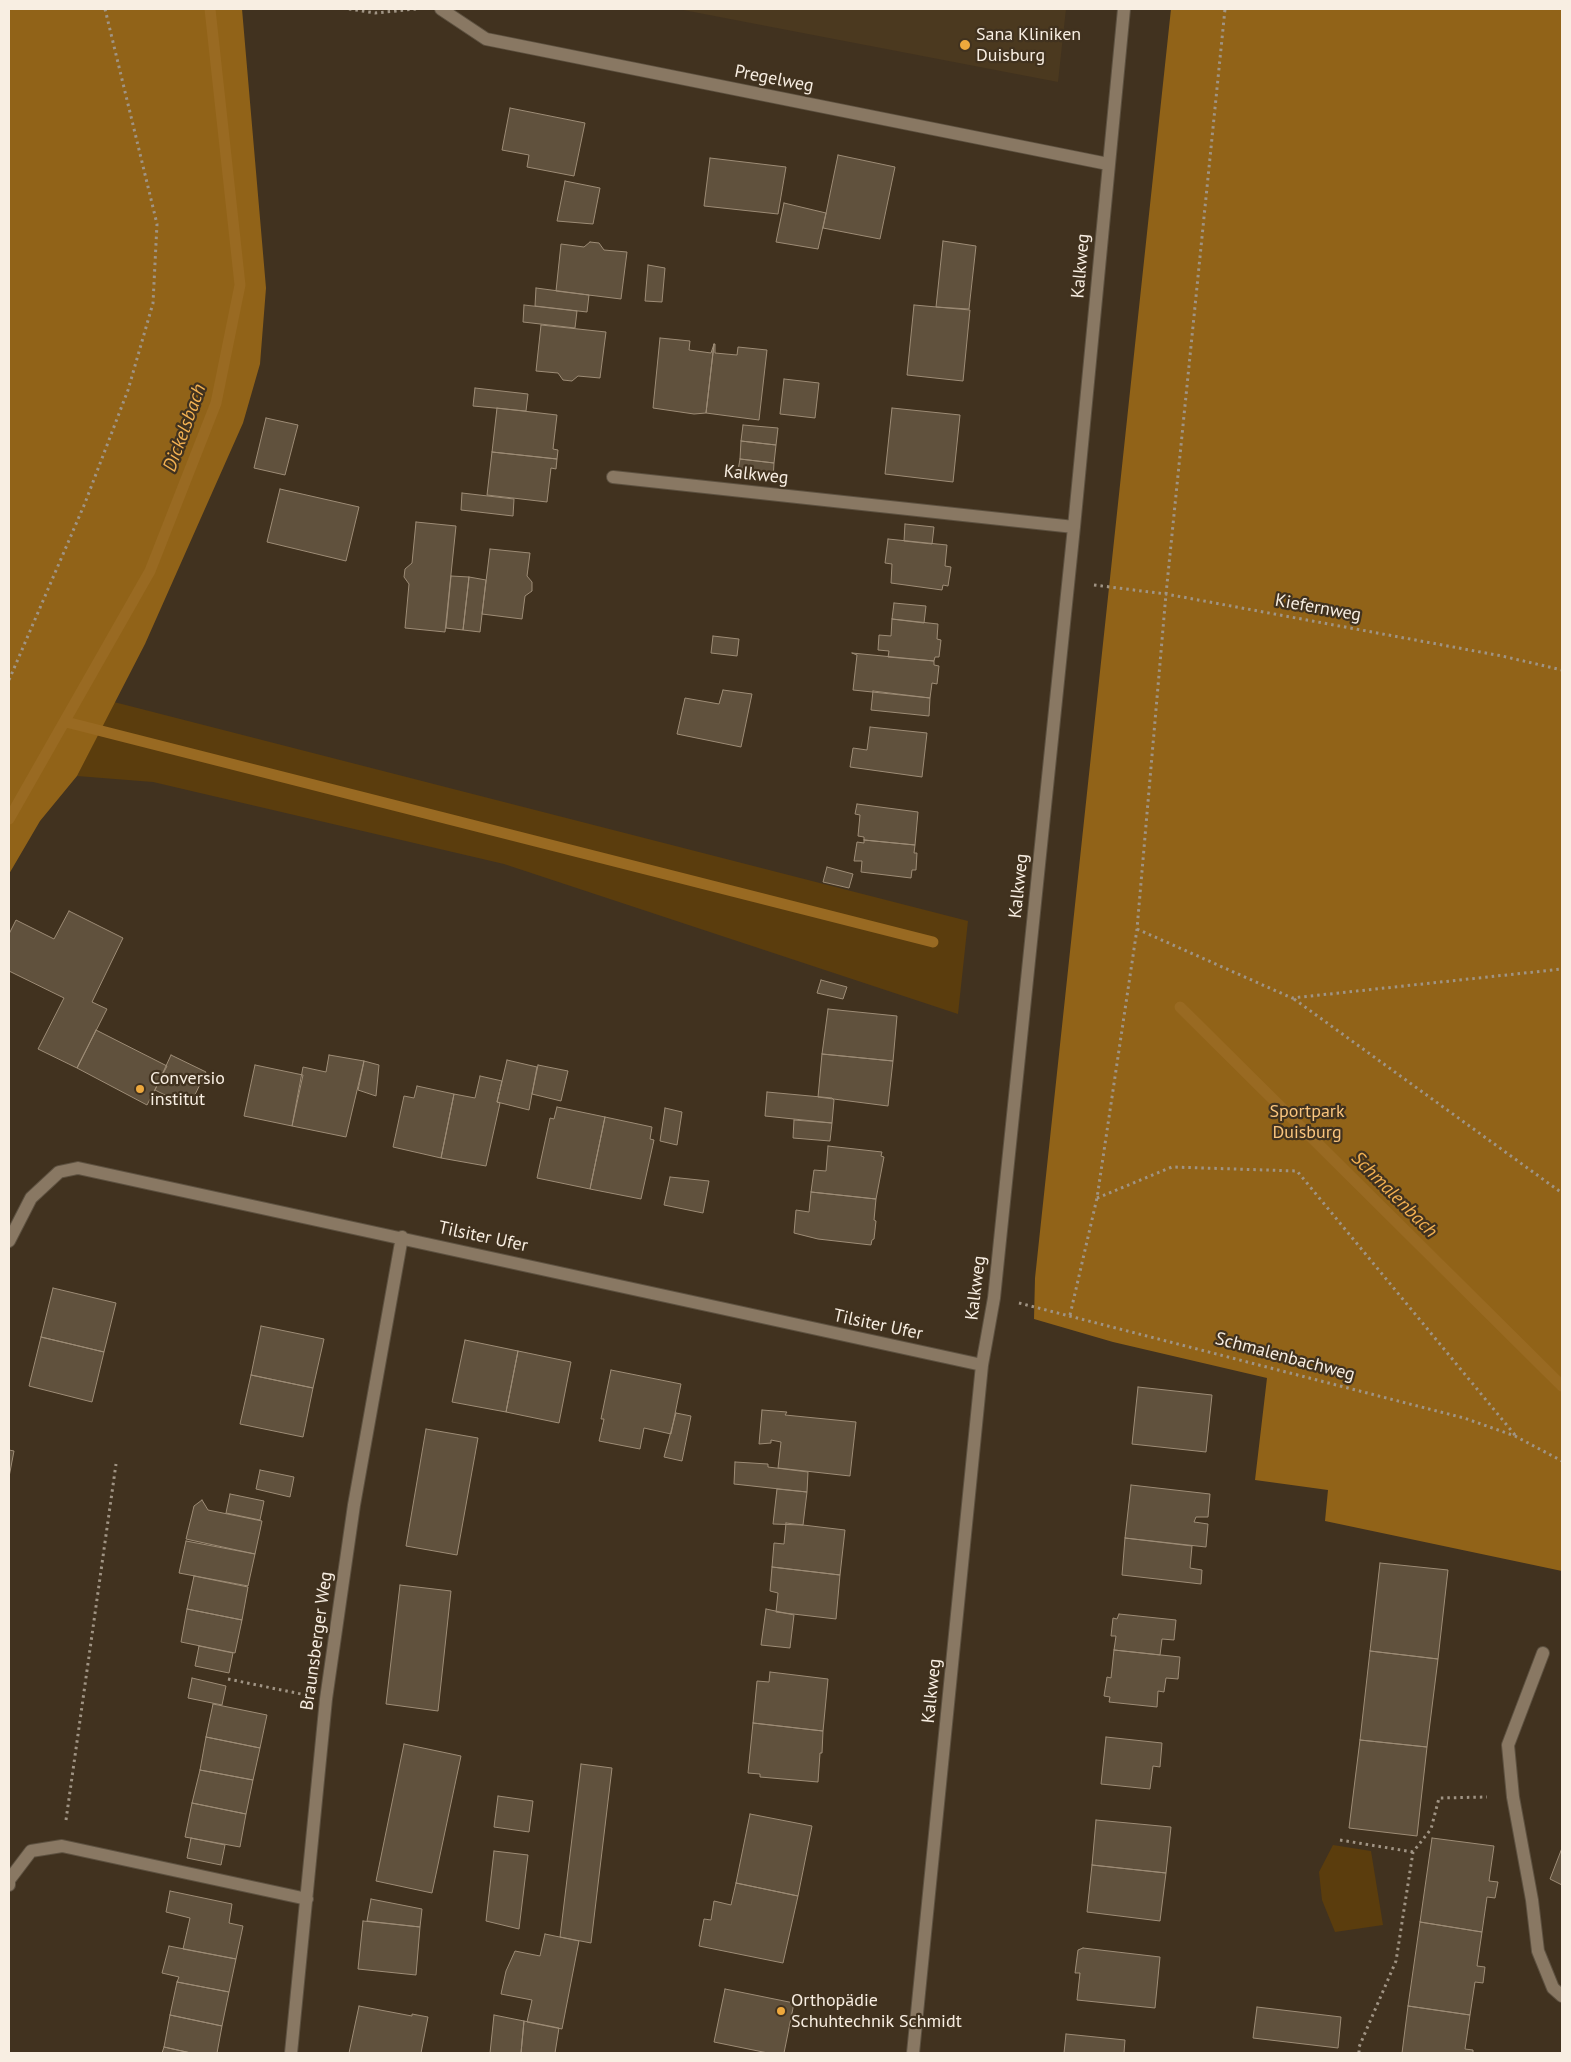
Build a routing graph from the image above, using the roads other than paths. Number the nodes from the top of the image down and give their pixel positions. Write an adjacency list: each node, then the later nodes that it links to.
1 (441, 9): 3 (street, Pregelweg)
2 (1124, 9): 3 (street, Kalkweg)
3 (1108, 164): 5 (street, Kalkweg)
4 (613, 477): 5 (street, Kalkweg)
5 (1074, 527): 8 (street, Kalkweg)
6 (402, 1237): 7 (street, Tilsiter Ufer); 8 (street, Tilsiter Ufer); 11 (street, Braunsberger Weg)
7 (9, 1240)
8 (982, 1365): 14 (street, Kalkweg)
9 (1543, 1653): 12 (street)
10 (9, 1885): 11 (street)
11 (307, 1899): 13 (street, Braunsberger Weg)
12 (1562, 1996)
13 (291, 2053)
14 (913, 2053)

